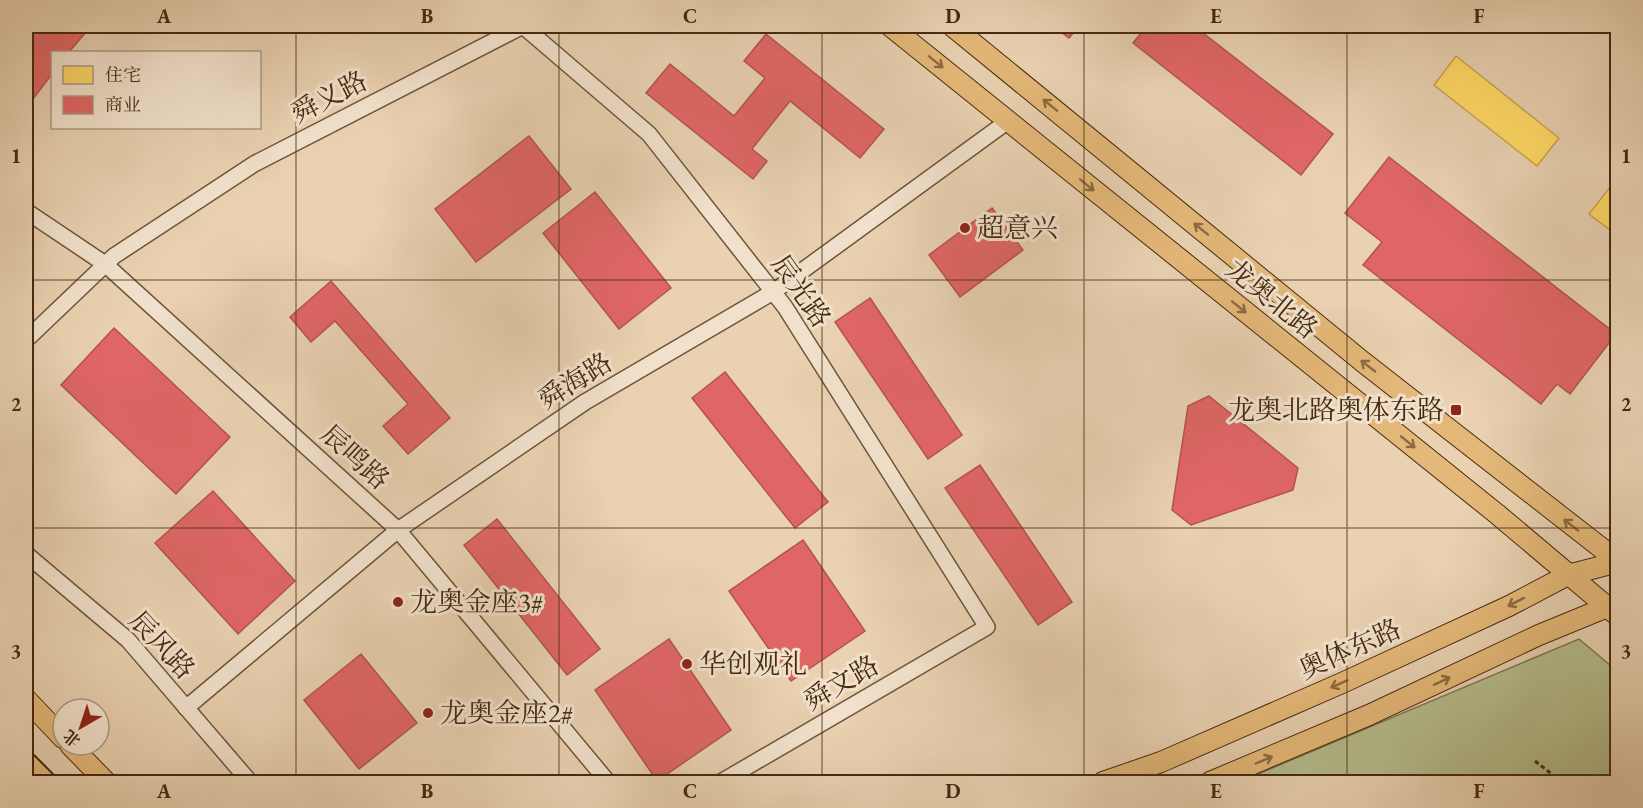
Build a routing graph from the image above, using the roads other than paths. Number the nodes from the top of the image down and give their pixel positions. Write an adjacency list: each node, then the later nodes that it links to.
1 (524, 26): 6 (street, 舜义路); 7 (street, 辰光路)
2 (890, 26): 4 (main road, 龙奥北路, one-way to 4)
3 (952, 26): 11 (main road, 龙奥北路, one-way to 3)
4 (1008, 121): 7 (street, 舜海路); 12 (main road, 龙奥北路, one-way to 12)
5 (26, 211): 6 (street, 辰鸣路)
6 (105, 264): 8 (street, 舜义路); 9 (street, 辰鸣路)
7 (773, 292): 9 (street, 舜海路); 14 (street, 辰光路)
8 (26, 340)
9 (399, 530): 16 (street, 舜海路); 23 (street, 辰鸣路)
10 (26, 554): 16 (street, 辰风路)
11 (1617, 561): 12 (main road, 奥体东路)
12 (1568, 575): 13 (main road, 龙奥北路); 25 (main road, 奥体东路, one-way to 25)
13 (1613, 608): 26 (main road, one-way to 13)
14 (987, 627): 24 (street, 舜文路)
15 (26, 699): 17 (main road)
16 (186, 708): 22 (street, 辰风路)
17 (51, 725)
18 (81, 757): 21 (main road)
19 (26, 764): 20 (highway)
20 (44, 783)
21 (106, 783)
22 (250, 783)
23 (608, 783)
24 (721, 783)
25 (1103, 783)
26 (1210, 783)

